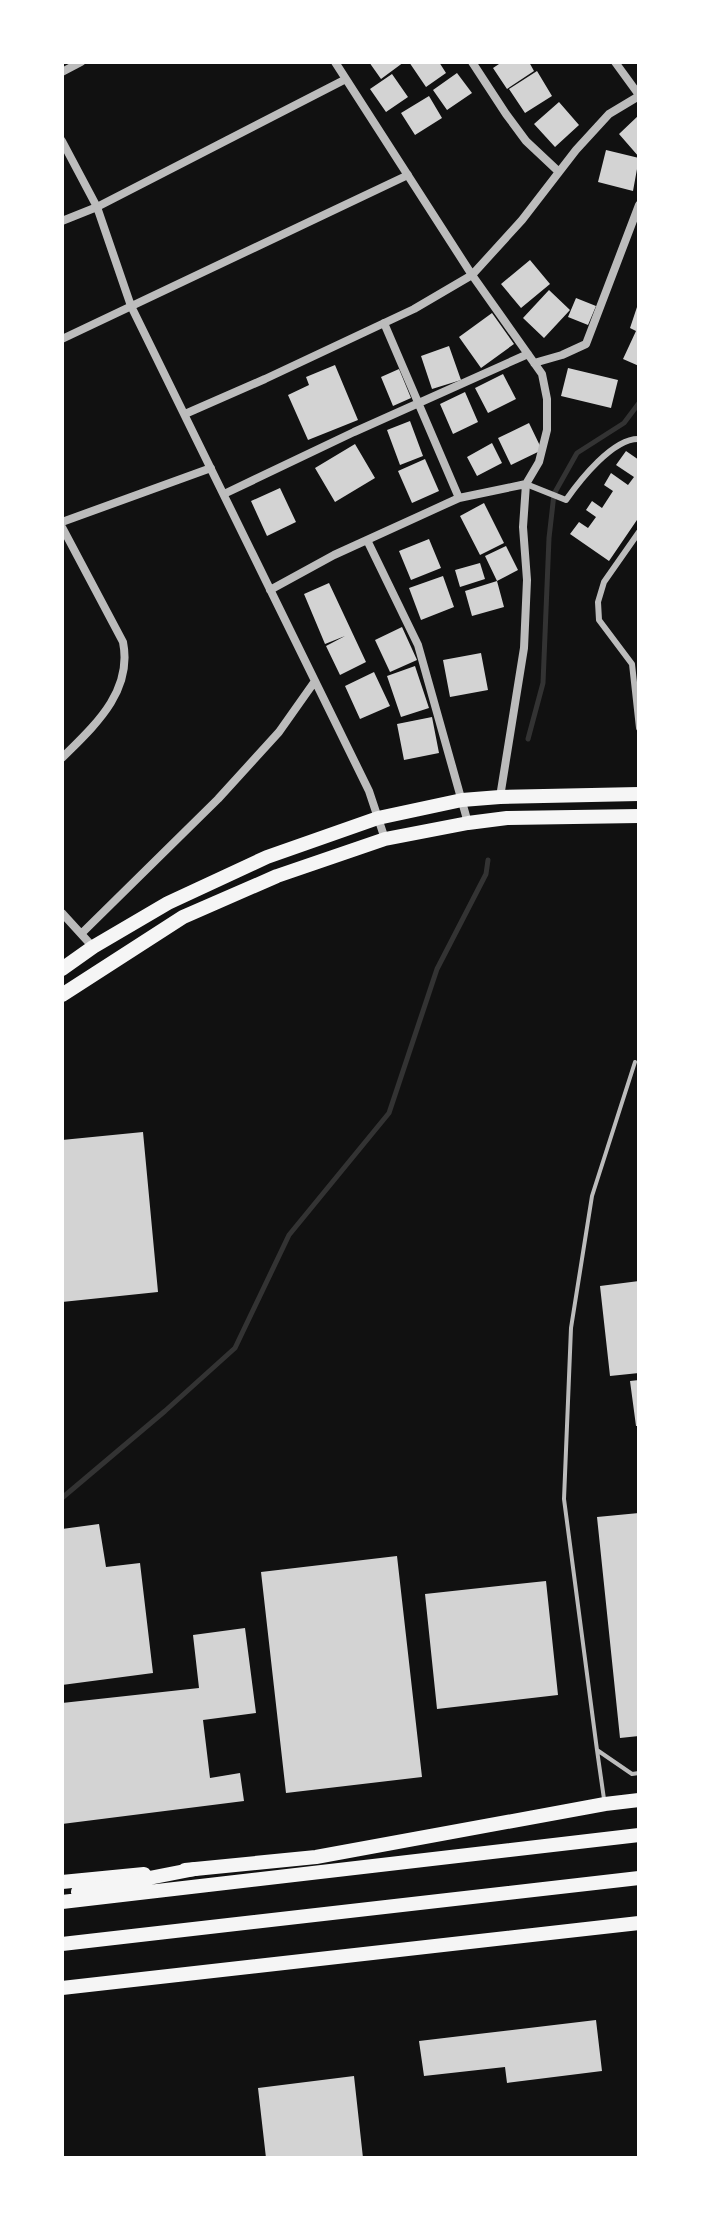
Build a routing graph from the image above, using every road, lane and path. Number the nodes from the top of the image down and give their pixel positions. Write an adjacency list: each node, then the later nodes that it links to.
1 (81, 62): 5 (street)
2 (335, 62): 6 (street)
3 (472, 62): 9 (street)
4 (615, 62): 7 (street)
5 (62, 72)
6 (346, 79): 10 (street); 12 (street)
7 (639, 95): 9 (street)
8 (62, 141): 12 (street)
9 (559, 172): 14 (street)
10 (408, 175): 14 (street); 15 (street)
11 (639, 205): 19 (street)
12 (97, 207): 13 (street); 15 (street)
13 (62, 221)
14 (472, 275): 16 (street); 18 (street)
15 (131, 306): 17 (street); 21 (street)
16 (384, 323): 20 (street); 21 (street)
17 (62, 339)
18 (528, 354): 19 (street); 20 (street)
19 (534, 363): 24 (street)
20 (418, 403): 25 (street); 26 (street)
21 (185, 414): 23 (street)
22 (639, 439): 24 (street)
23 (211, 468): 25 (street); 27 (street)
24 (526, 484): 26 (street); 37 (street)
25 (224, 494): 30 (street)
26 (459, 498): 29 (street)
27 (62, 524): 35 (street)
28 (639, 532): 31 (street)
29 (367, 540): 30 (street); 38 (street)
30 (270, 590): 33 (street)
31 (632, 664): 32 (street); 34 (street)
32 (639, 671)
33 (315, 681): 40 (street); 44 (street)
34 (639, 728)
35 (62, 758)
36 (639, 794): 37 (main road)
37 (500, 797): 38 (main road)
38 (462, 800): 40 (main road); 41 (street)
39 (639, 816): 41 (main road)
40 (378, 818): 42 (street); 45 (main road)
41 (468, 823): 42 (main road)
42 (385, 839): 47 (main road)
43 (62, 913): 44 (street)
44 (82, 933): 45 (street)
45 (93, 947): 46 (main road)
46 (62, 969)
47 (62, 995)
48 (635, 1062): 49 (lane)
49 (597, 1750): 50 (lane); 52 (lane)
50 (639, 1773)
51 (639, 1800): 52 (main road)
52 (605, 1804): 54 (main road)
53 (639, 1835): 58 (main road)
54 (195, 1869): 56 (main road); 57 (main road)
55 (639, 1878): 60 (main road)
56 (62, 1882)
57 (62, 1895)
58 (62, 1902)
59 (639, 1923): 61 (main road)
60 (62, 1944)
61 (62, 1988)

